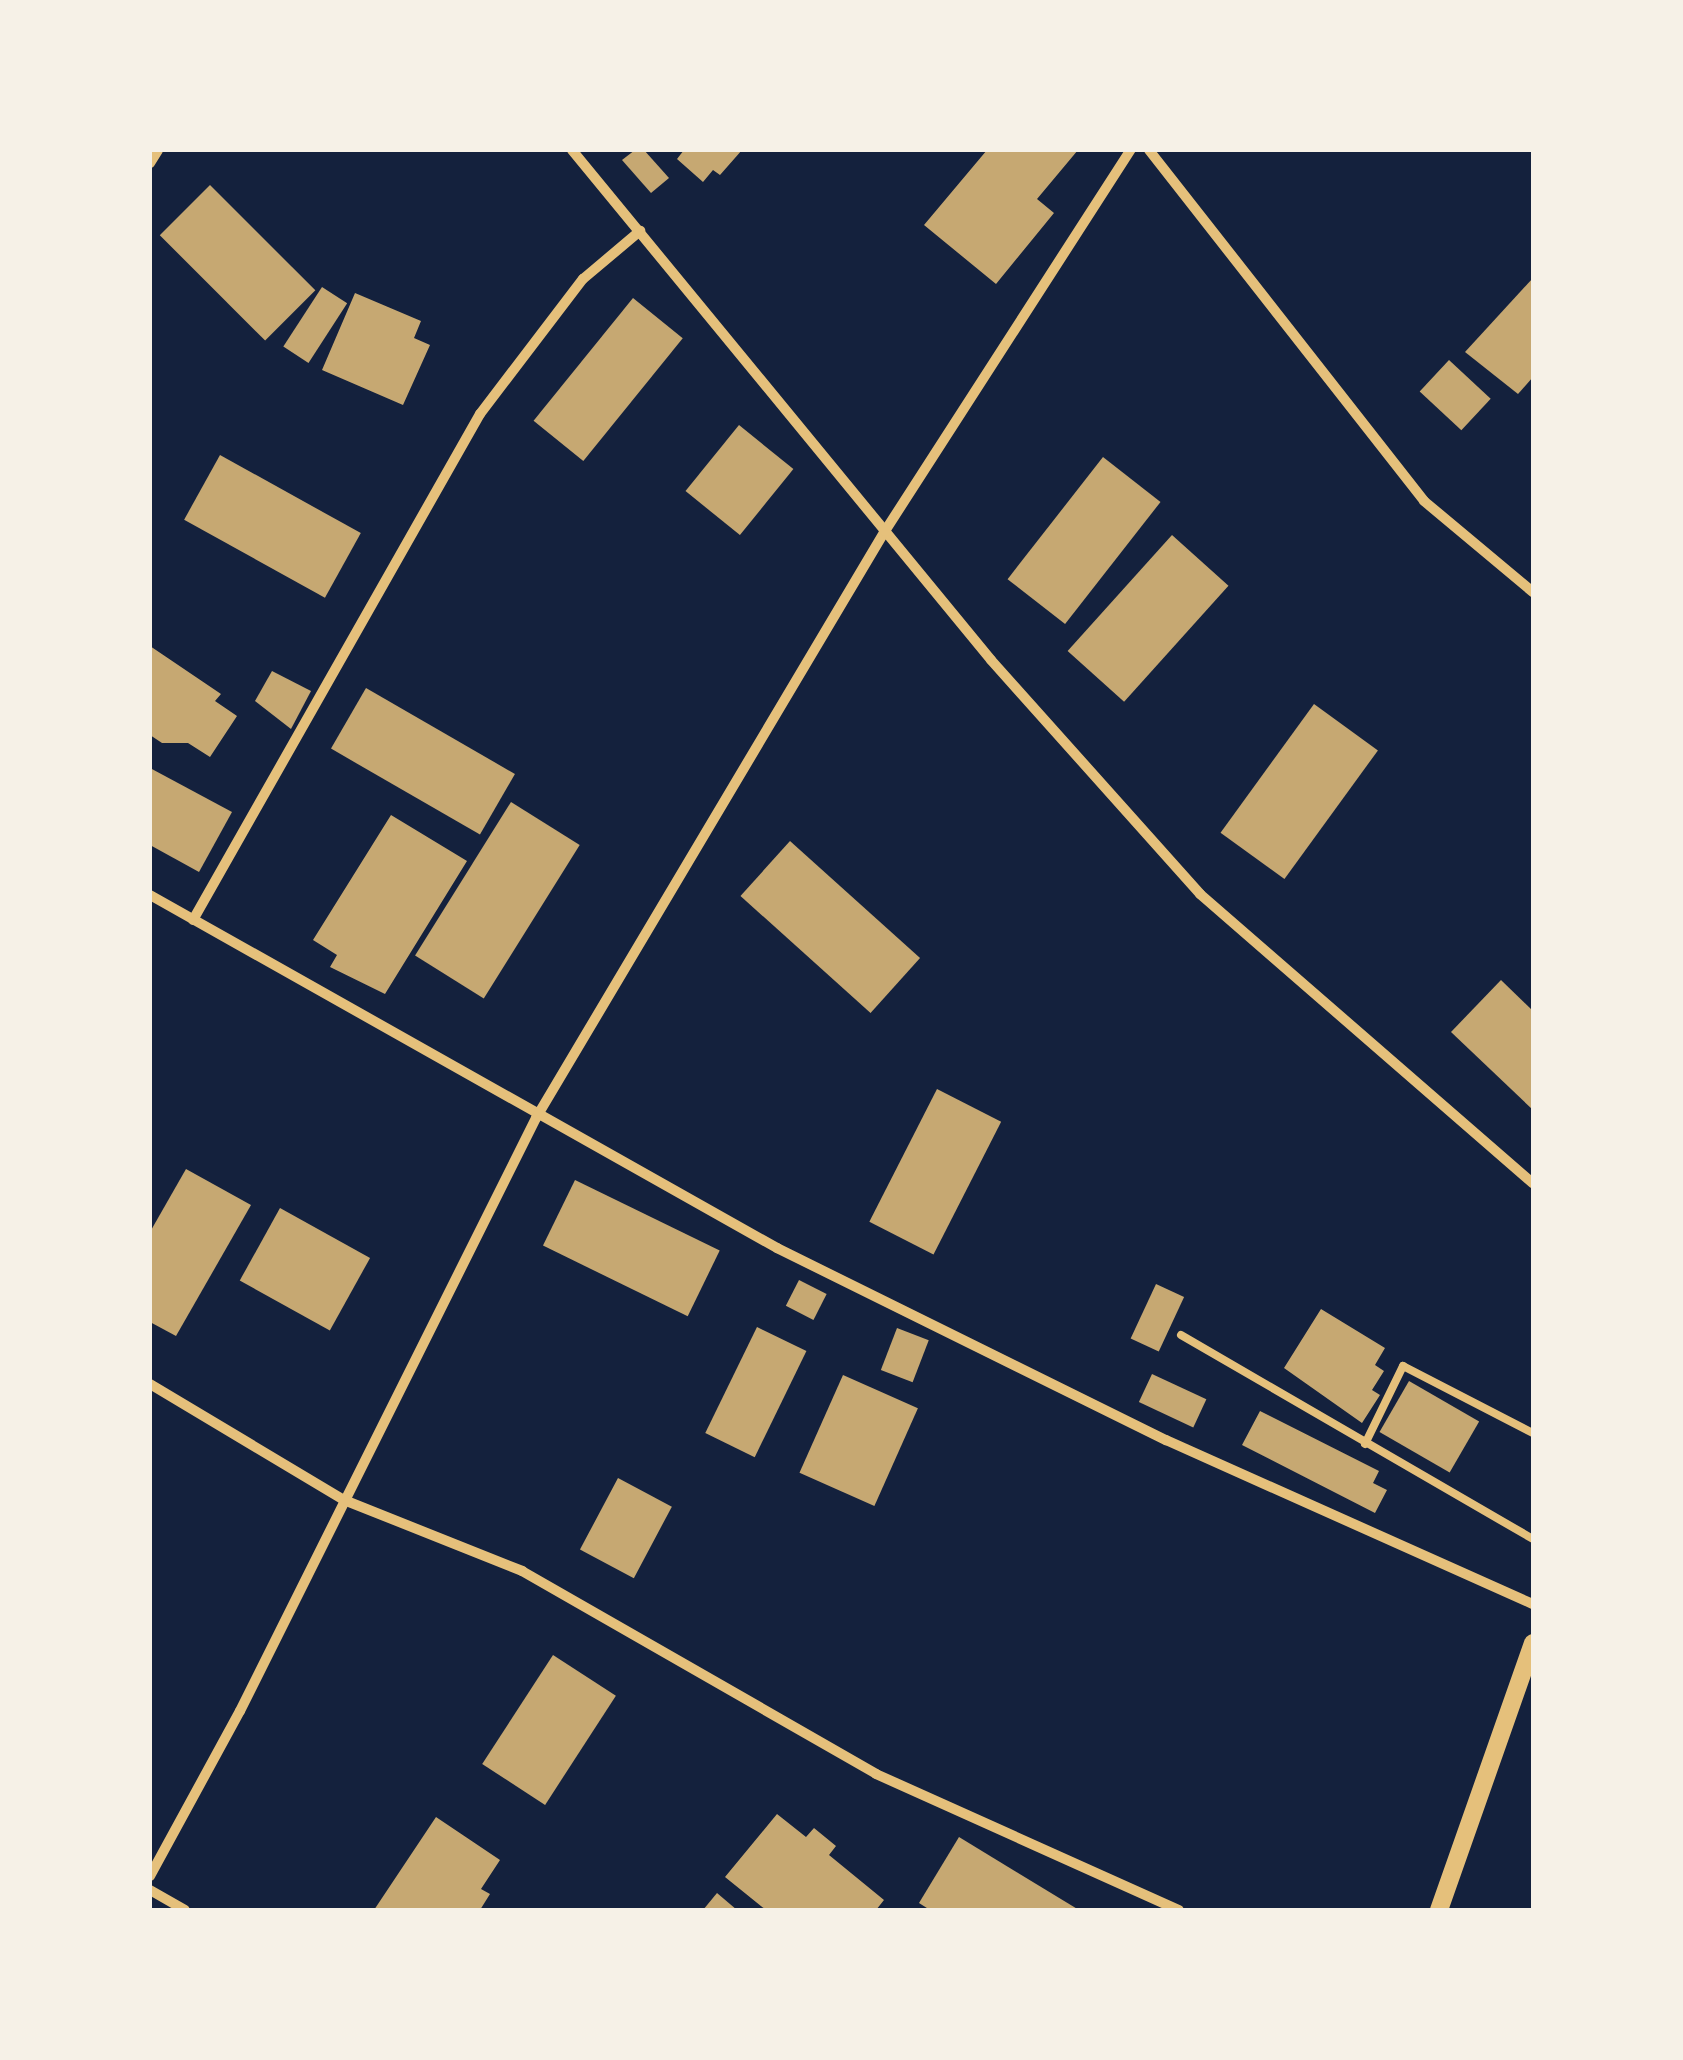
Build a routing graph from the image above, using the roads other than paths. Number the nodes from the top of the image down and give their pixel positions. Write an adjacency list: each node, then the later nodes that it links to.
1 (158, 150): 5 (street)
2 (572, 150): 6 (street)
3 (1131, 150): 7 (street)
4 (1149, 150): 8 (street)
5 (150, 163)
6 (640, 231): 7 (street); 10 (street)
7 (885, 531): 11 (street); 12 (street)
8 (1533, 592)
9 (150, 895): 10 (street)
10 (192, 920): 11 (street)
11 (536, 1118): 17 (street); 19 (street)
12 (1533, 1183)
13 (1181, 1335): 16 (lane)
14 (150, 1384): 17 (street)
15 (1533, 1433): 16 (lane)
16 (1365, 1444): 18 (lane)
17 (344, 1500): 21 (street); 24 (street)
18 (1533, 1540)
19 (1533, 1604)
20 (1533, 1642): 25 (street)
21 (150, 1876)
22 (150, 1890): 23 (street)
23 (185, 1910)
24 (1179, 1910)
25 (1439, 1910)

